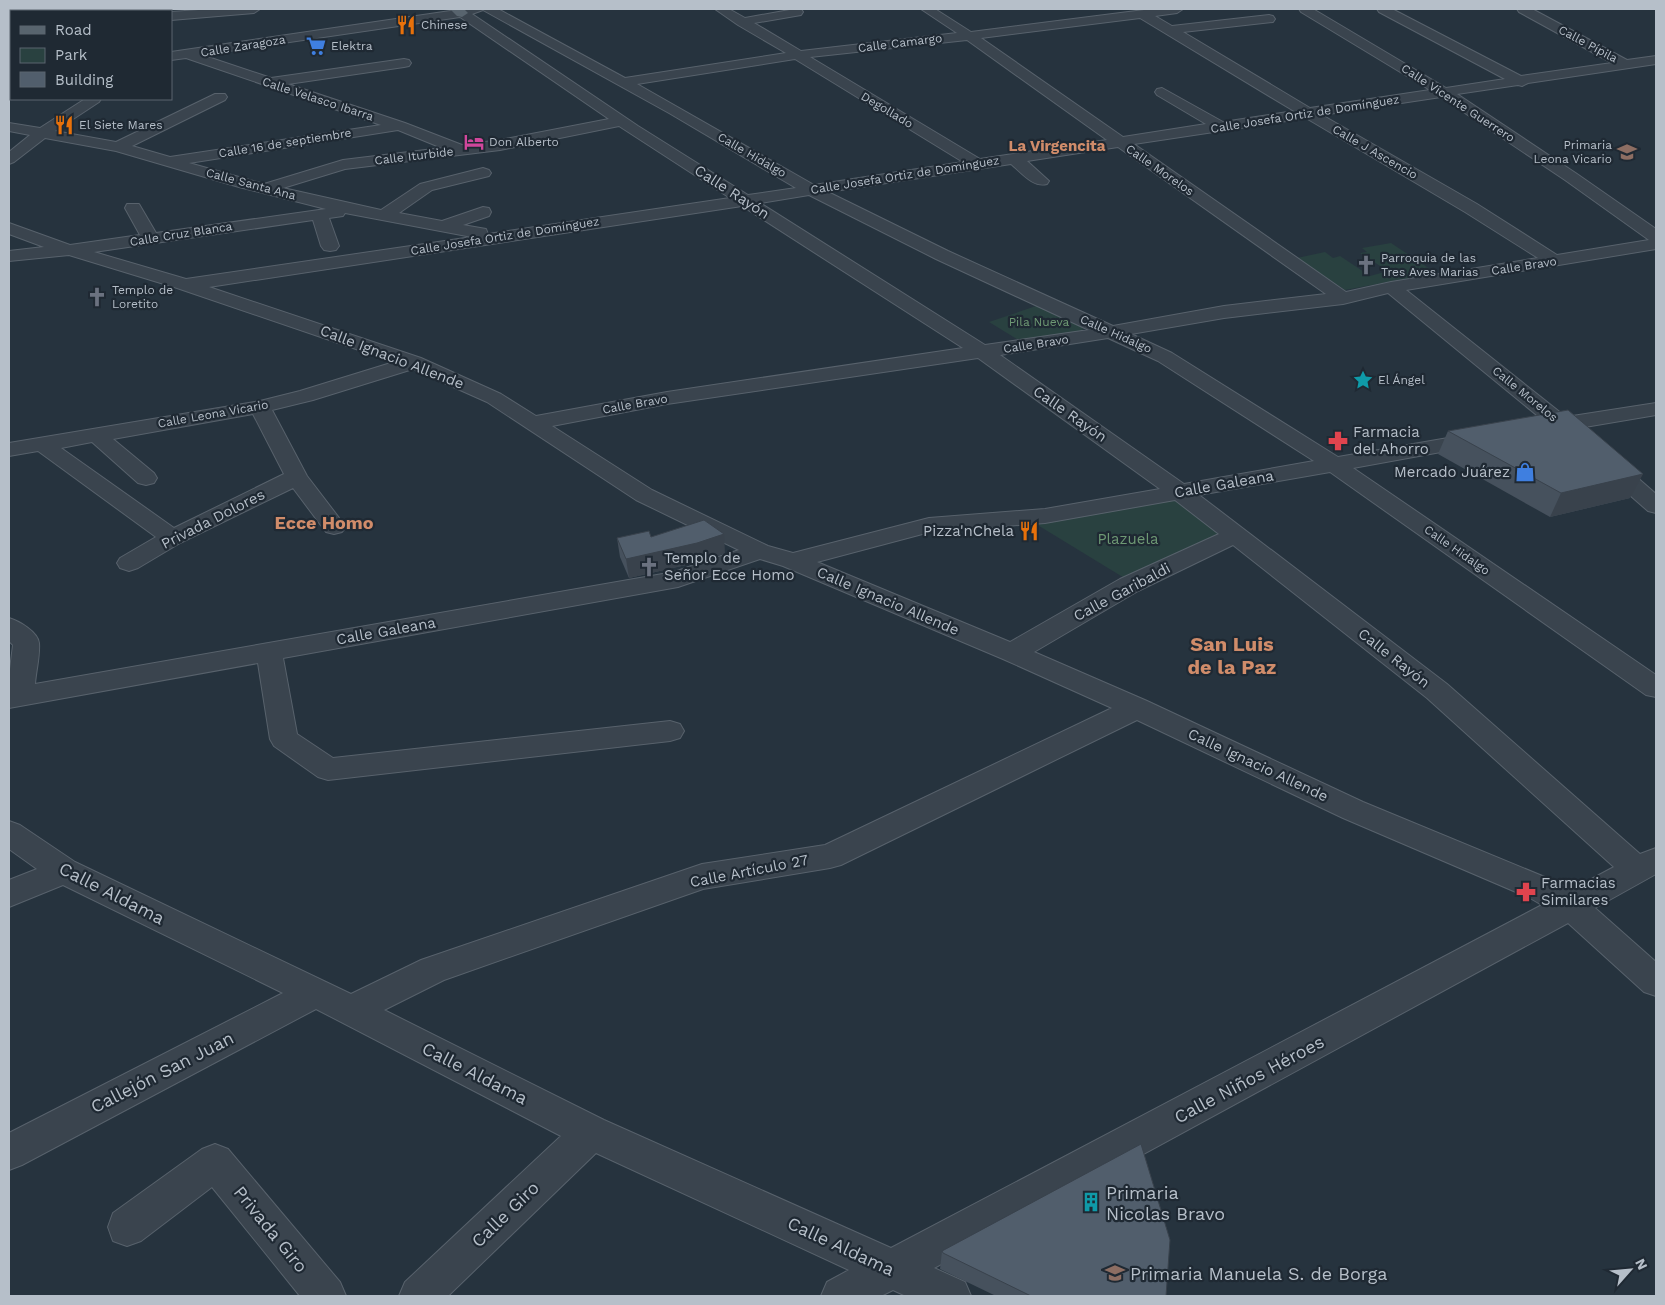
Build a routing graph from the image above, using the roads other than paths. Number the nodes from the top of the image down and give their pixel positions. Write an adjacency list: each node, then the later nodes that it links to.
1 (254, 9): 13 (street)
2 (489, 9): 23 (street, Calle Hidalgo)
3 (721, 9): 15 (street, Degollado)
4 (927, 9): 17 (street, Calle Morelos)
5 (1172, 9): 6 (street, Calle Camargo); 12 (street, Calle Camargo)
6 (1177, 9)
7 (1305, 9): 27 (street, Calle Vicente Guerrero)
8 (1384, 9): 24 (street)
9 (1523, 9): 22 (street, Calle Pípila)
10 (462, 10): 18 (street, Calle Zaragoza); 31 (street, Calle Rayón)
11 (797, 12): 15 (street)
12 (1143, 14): 16 (street, Calle J Ascencio); 17 (street, Calle Camargo)
13 (172, 16)
14 (1269, 19): 16 (street)
15 (742, 22): 19 (street, Degollado)
16 (1169, 30): 30 (street, Calle J Ascencio)
17 (968, 35): 19 (street, Calle Camargo); 37 (street, Calle Morelos)
18 (176, 54): 25 (street, Calle Velasco Ibarra)
19 (798, 55): 23 (street, Calle Camargo); 45 (street, Degollado)
20 (1656, 60): 22 (street, Calle Josefa Ortiz de Domínguez)
21 (404, 64): 25 (street)
22 (1626, 65): 24 (street, Calle Josefa Ortiz de Domínguez)
23 (623, 82): 49 (street, Calle Hidalgo)
24 (1522, 82): 27 (street, Calle Josefa Ortiz de Domínguez)
25 (268, 83): 32 (street, Calle Velasco Ibarra)
26 (1162, 92): 34 (street)
27 (1445, 93): 30 (street, Calle Josefa Ortiz de Domínguez); 59 (street, Calle Vicente Guerrero)
28 (220, 97): 38 (street)
29 (92, 100): 35 (street)
30 (1308, 113): 34 (street, Calle Josefa Ortiz de Domínguez); 65 (street, Calle J Ascencio)
31 (628, 125): 39 (street); 41 (street, Calle Iturbide); 50 (street, Calle Rayón)
32 (400, 126): 40 (street, Calle 16 de septiembre); 41 (street, Calle Velasco Ibarra)
33 (9, 127): 35 (street, Calle Santa Ana)
34 (1221, 127): 37 (street, Calle Josefa Ortiz de Domínguez)
35 (44, 132): 38 (street, Calle Santa Ana); 43 (street)
36 (232, 135): 40 (street)
37 (1118, 141): 42 (street, Calle Josefa Ortiz de Domínguez); 68 (street, Calle Morelos)
38 (118, 147): 44 (street, Calle Santa Ana)
39 (529, 147)
40 (248, 149): 44 (street, Calle 16 de septiembre)
41 (464, 151): 48 (street, Calle Iturbide)
42 (1013, 158): 45 (street, Calle Josefa Ortiz de Domínguez); 47 (street)
43 (9, 159)
44 (170, 161): 48 (street, Calle Santa Ana)
45 (977, 164): 49 (street, Calle Josefa Ortiz de Domínguez)
46 (483, 173): 55 (street)
47 (1041, 181)
48 (267, 188): 52 (street, Calle Santa Ana)
49 (814, 190): 50 (street, Calle Josefa Ortiz de Domínguez); 69 (street, Calle Hidalgo)
50 (744, 201): 58 (street, Calle Josefa Ortiz de Domínguez); 70 (street, Calle Rayón)
51 (132, 208): 60 (street)
52 (353, 210): 54 (street, Calle Cruz Blanca); 55 (street, Calle Santa Ana)
53 (483, 212): 56 (street)
54 (319, 214): 60 (street, Calle Cruz Blanca); 62 (street)
55 (385, 215): 56 (street, Calle Santa Ana)
56 (444, 226): 58 (street, Calle Santa Ana)
57 (9, 228): 63 (street, Calle Ignacio Allende)
58 (495, 237): 66 (street, Calle Josefa Ortiz de Domínguez)
59 (1656, 237)
60 (150, 238): 63 (street, Calle Cruz Blanca)
61 (1656, 244): 65 (street, Calle Bravo)
62 (330, 246)
63 (71, 250): 64 (street, Calle Cruz Blanca); 66 (street, Calle Ignacio Allende)
64 (9, 256)
65 (1554, 261): 67 (street, Calle Bravo)
66 (183, 284): 71 (street, Calle Ignacio Allende)
67 (1391, 287): 68 (street, Calle Bravo); 75 (street, Calle Morelos)
68 (1343, 298): 69 (street, Calle Bravo)
69 (1112, 332): 70 (street, Calle Bravo); 81 (street, Calle Hidalgo)
70 (983, 352): 74 (street, Calle Bravo); 84 (street, Calle Rayón)
71 (414, 362): 72 (street, Calle Leona Vicario); 74 (street, Calle Ignacio Allende)
72 (260, 407): 77 (street, Calle Leona Vicario); 82 (street)
73 (1656, 409): 75 (street)
74 (533, 422): 89 (street, Calle Ignacio Allende)
75 (1562, 424): 76 (street); 85 (street, Calle Morelos)
76 (1524, 431)
77 (95, 434): 79 (street, Calle Leona Vicario); 83 (street)
78 (1496, 436): 81 (street, Calle Galeana)
79 (42, 444): 80 (street, Calle Leona Vicario); 88 (street)
80 (9, 450)
81 (1333, 464): 84 (street, Calle Galeana); 95 (street, Calle Hidalgo)
82 (297, 476): 86 (street); 88 (street, Privada Dolores)
83 (146, 478)
84 (1180, 492): 87 (street, Calle Rayón); 90 (street, Calle Galeana)
85 (1656, 506)
86 (334, 528)
87 (1235, 535): 94 (street, Calle Garibaldi); 100 (street, Calle Rayón)
88 (172, 538): 91 (street, Privada Dolores)
89 (760, 551): 90 (street, Calle Ignacio Allende); 93 (street, Calle Galeana)
90 (792, 560): 94 (street, Calle Ignacio Allende)
91 (129, 563)
92 (9, 627): 96 (street)
93 (269, 652): 96 (street, Calle Galeana); 98 (street)
94 (1012, 653): 97 (street, Calle Ignacio Allende)
95 (1656, 688)
96 (14, 697)
97 (1137, 708): 103 (street, Calle Ignacio Allende); 106 (street, Calle Artículo 27)
98 (670, 730)
99 (9, 833): 101 (street, Calle Aldama)
100 (1647, 865): 103 (street, Calle Niños Héroes)
101 (64, 871): 102 (street); 105 (street, Calle Aldama)
102 (9, 894)
103 (1572, 907): 104 (street, Calle Ignacio Allende); 110 (street, Calle Niños Héroes)
104 (1656, 982)
105 (315, 992): 106 (street, Calle Aldama); 108 (street, Callejón San Juan)
106 (350, 1010): 107 (street, Calle Aldama)
107 (592, 1132): 110 (street, Calle Aldama); 112 (street, Calle Giro)
108 (9, 1152)
109 (127, 1227): 111 (street, Privada Giro)
110 (893, 1269): 113 (street, Calle Niños Héroes); 114 (street, Calle Aldama)
111 (326, 1296)
112 (419, 1296)
113 (841, 1296)
114 (951, 1296)

